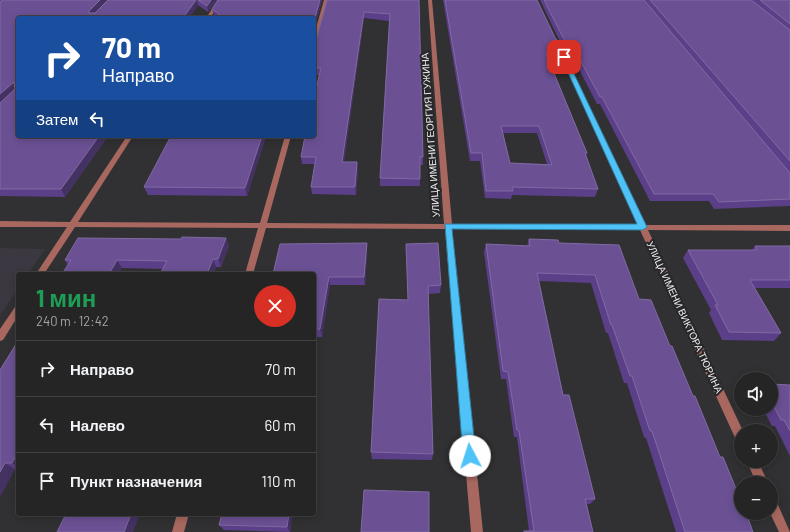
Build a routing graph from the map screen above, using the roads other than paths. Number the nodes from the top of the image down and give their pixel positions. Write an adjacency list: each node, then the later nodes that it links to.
1 (220, 0): 4 (street)
2 (326, 0): 6 (street)
3 (430, 0): 12 (street, УЛИЦА ИМЕНИ ГЕОРГИЯ ГУЖИНА)
4 (209, 16)
5 (550, 28): 13 (street, УЛИЦА ИМЕНИ ВИКТОРА ТЮРИНА)
6 (316, 36)
7 (129, 138): 10 (street)
8 (287, 138): 11 (street)
9 (0, 224): 10 (street)
10 (72, 224): 11 (street); 15 (street)
11 (263, 225): 12 (street); 16 (street)
12 (448, 226): 13 (street); 23 (street, УЛИЦА ИМЕНИ ГЕОРГИЯ ГУЖИНА)
13 (643, 227): 14 (street); 19 (street, УЛИЦА ИМЕНИ ВИКТОРА ТЮРИНА)
14 (790, 228)
15 (41, 272)
16 (250, 272)
17 (16, 312): 18 (street)
18 (0, 337)
19 (734, 424)
20 (182, 516): 22 (street)
21 (778, 517): 24 (street)
22 (178, 532)
23 (477, 532)
24 (785, 532)

